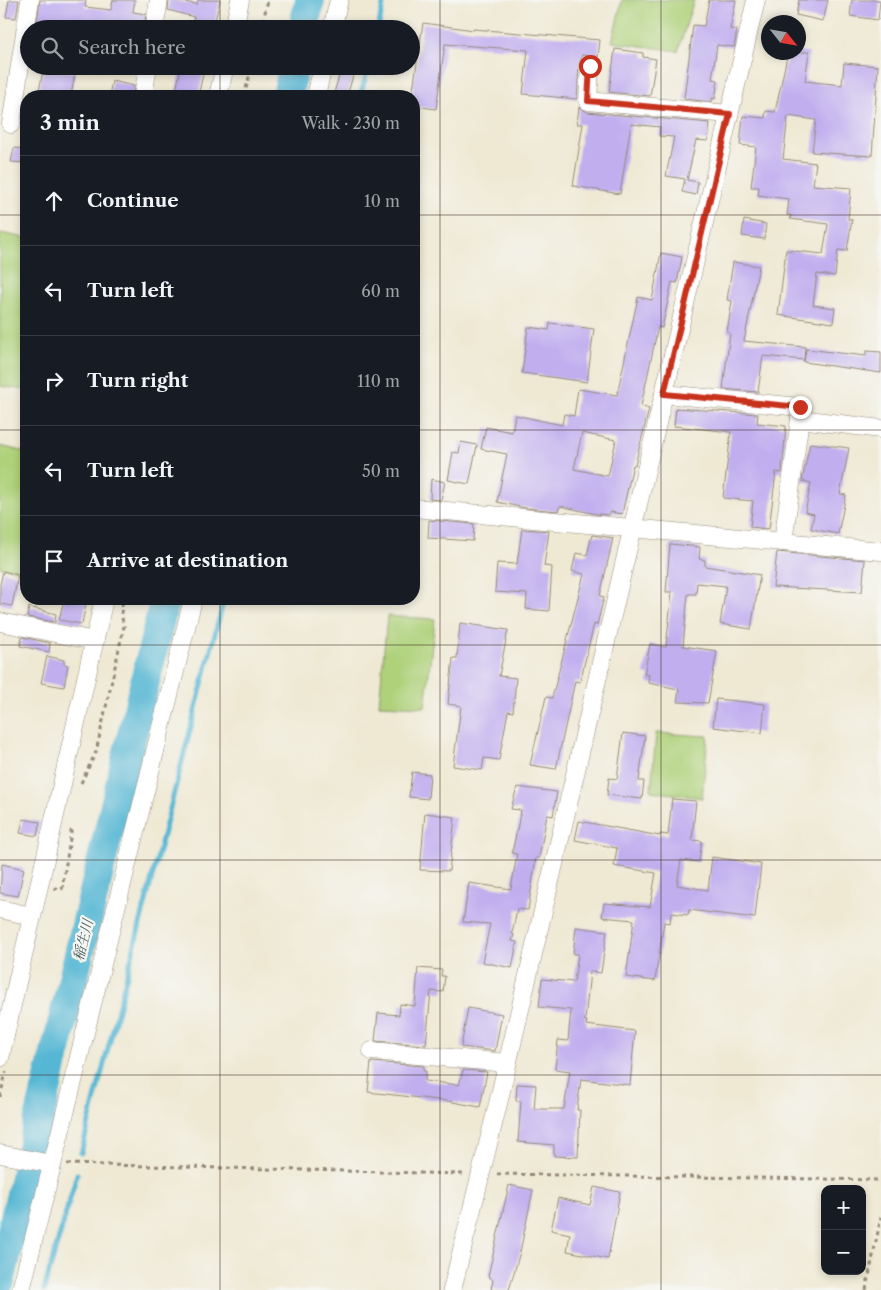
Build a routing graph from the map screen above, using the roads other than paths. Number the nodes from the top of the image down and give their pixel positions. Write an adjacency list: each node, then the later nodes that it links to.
1 (30, 0): 6 (street)
2 (159, 0): 7 (street)
3 (240, 0): 8 (street)
4 (339, 0): 9 (street)
5 (756, 0): 18 (street)
6 (27, 20)
7 (156, 20)
8 (236, 20)
9 (334, 20)
10 (590, 66): 18 (street)
11 (20, 68): 19 (street)
12 (146, 75): 15 (street)
13 (223, 75): 16 (street)
14 (321, 75): 17 (street)
15 (144, 90)
16 (219, 90)
17 (317, 90)
18 (730, 114): 20 (street)
19 (12, 123)
20 (664, 394): 21 (street); 24 (street)
21 (800, 418): 22 (street); 25 (street)
22 (881, 429)
23 (420, 509): 24 (street)
24 (632, 528): 25 (street); 36 (street)
25 (784, 542): 26 (street)
26 (881, 552)
27 (103, 605): 30 (street)
28 (191, 605): 38 (street)
29 (0, 622): 30 (street)
30 (95, 641): 32 (street)
31 (0, 908): 32 (street)
32 (31, 916): 33 (street)
33 (4, 1023): 35 (street)
34 (372, 1051): 36 (street)
35 (0, 1058)
36 (508, 1063): 40 (street)
37 (5, 1155): 38 (street)
38 (46, 1163): 39 (street)
39 (21, 1290)
40 (452, 1290)

